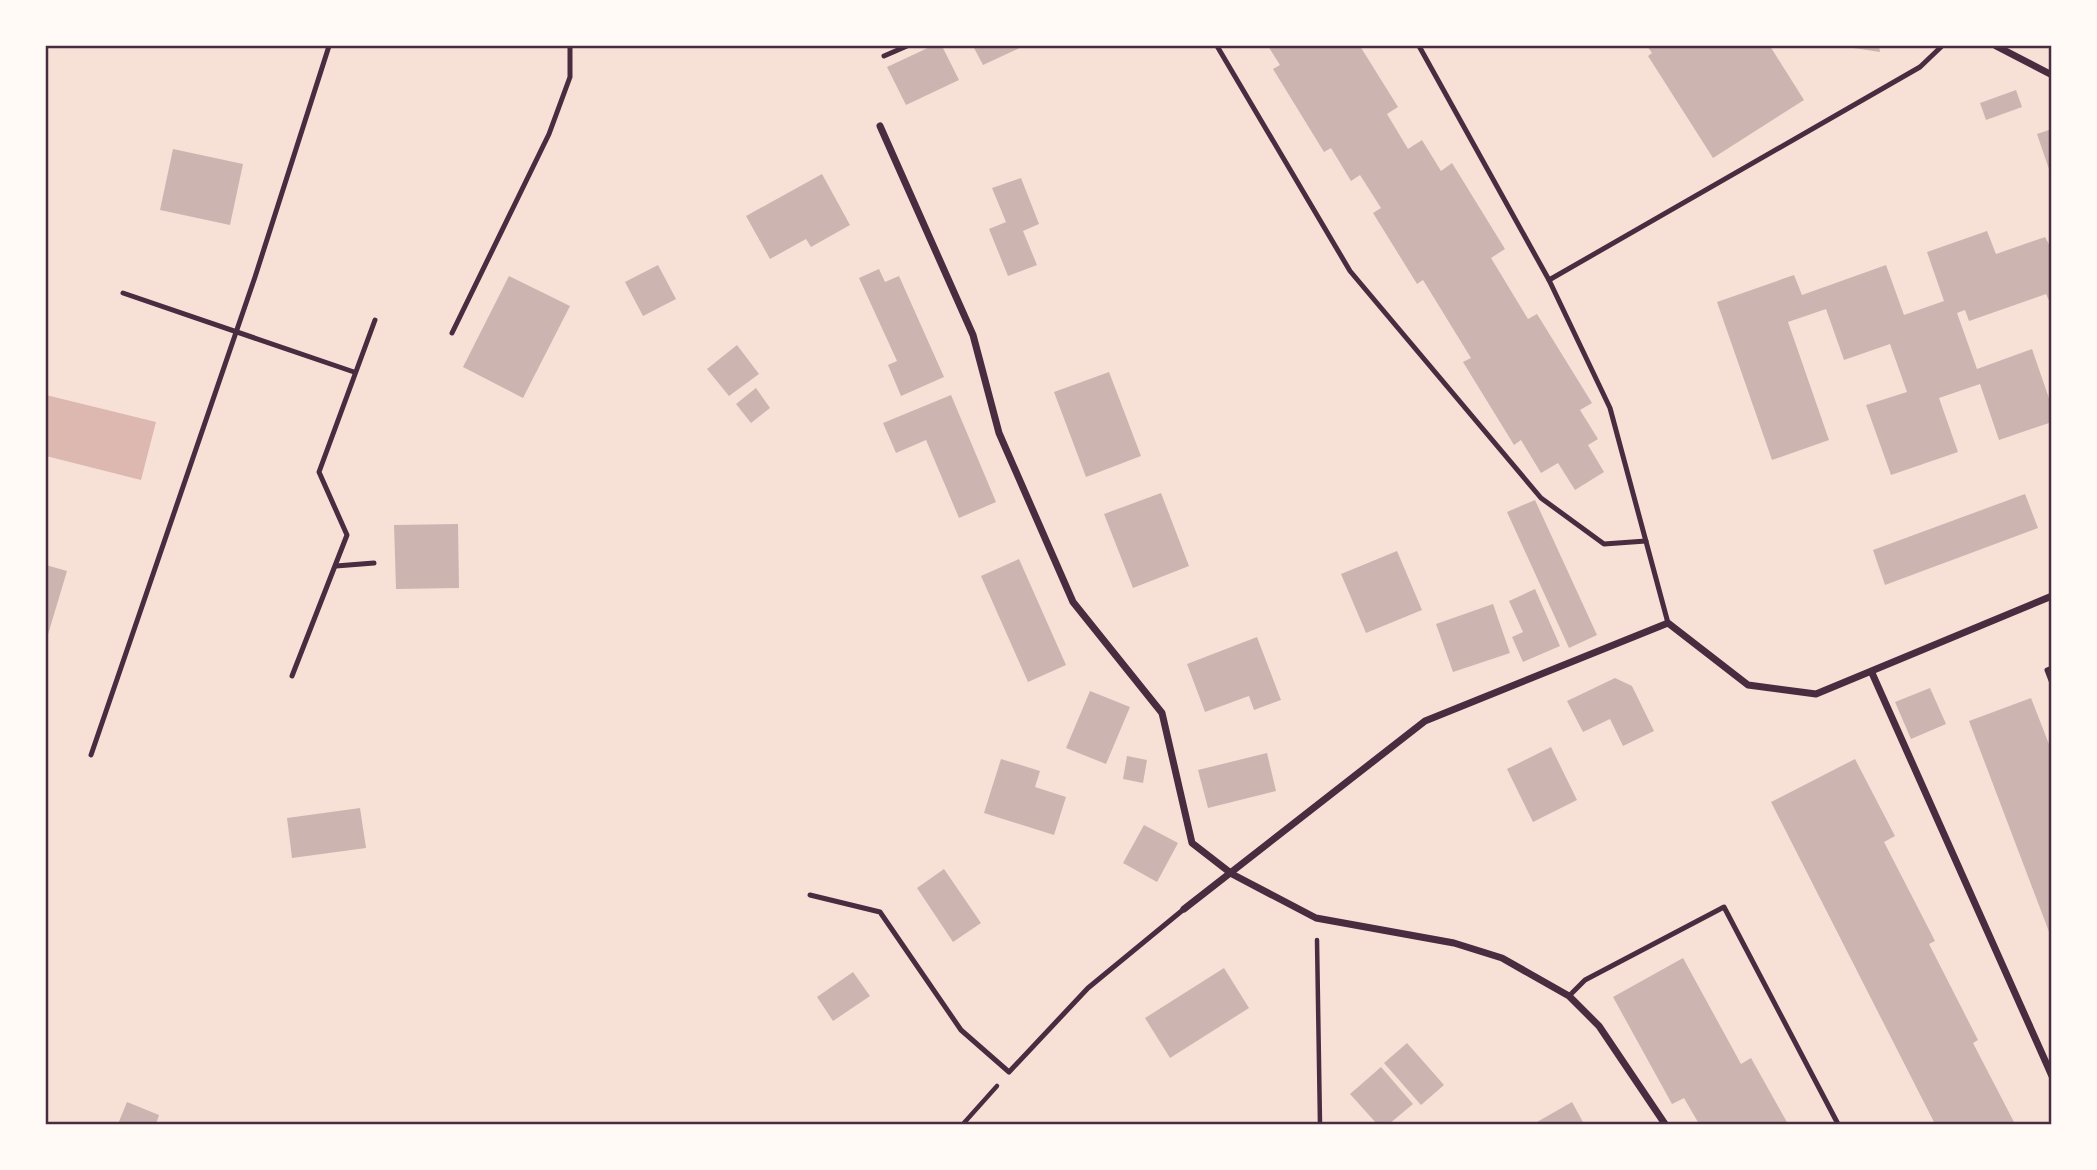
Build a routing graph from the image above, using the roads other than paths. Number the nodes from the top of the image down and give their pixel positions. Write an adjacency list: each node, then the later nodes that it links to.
1 (329, 46): 14 (lane)
2 (570, 46): 15 (lane)
3 (907, 46): 8 (lane)
4 (1217, 46): 17 (lane)
5 (1419, 46): 11 (lane)
6 (1942, 46): 11 (lane)
7 (1996, 46): 9 (street)
8 (884, 56)
9 (2052, 75)
10 (880, 126): 27 (street)
11 (1549, 280): 17 (lane)
12 (124, 293): 14 (lane)
13 (375, 320): 16 (lane)
14 (236, 330): 16 (lane); 26 (lane)
15 (452, 333)
16 (354, 372): 19 (lane)
17 (1646, 541): 21 (lane)
18 (374, 563): 19 (lane)
19 (336, 566): 24 (lane)
20 (2052, 596): 23 (street)
21 (1668, 623): 23 (street); 27 (street)
22 (2052, 668): 25 (lane)
23 (1872, 673): 31 (street)
24 (292, 676)
25 (2052, 683)
26 (91, 755)
27 (1232, 874): 29 (street); 30 (street)
28 (810, 895): 29 (lane)
29 (1184, 909)
30 (1569, 996): 32 (street); 33 (lane)
31 (2052, 1076)
32 (1665, 1125)
33 (1839, 1125)

